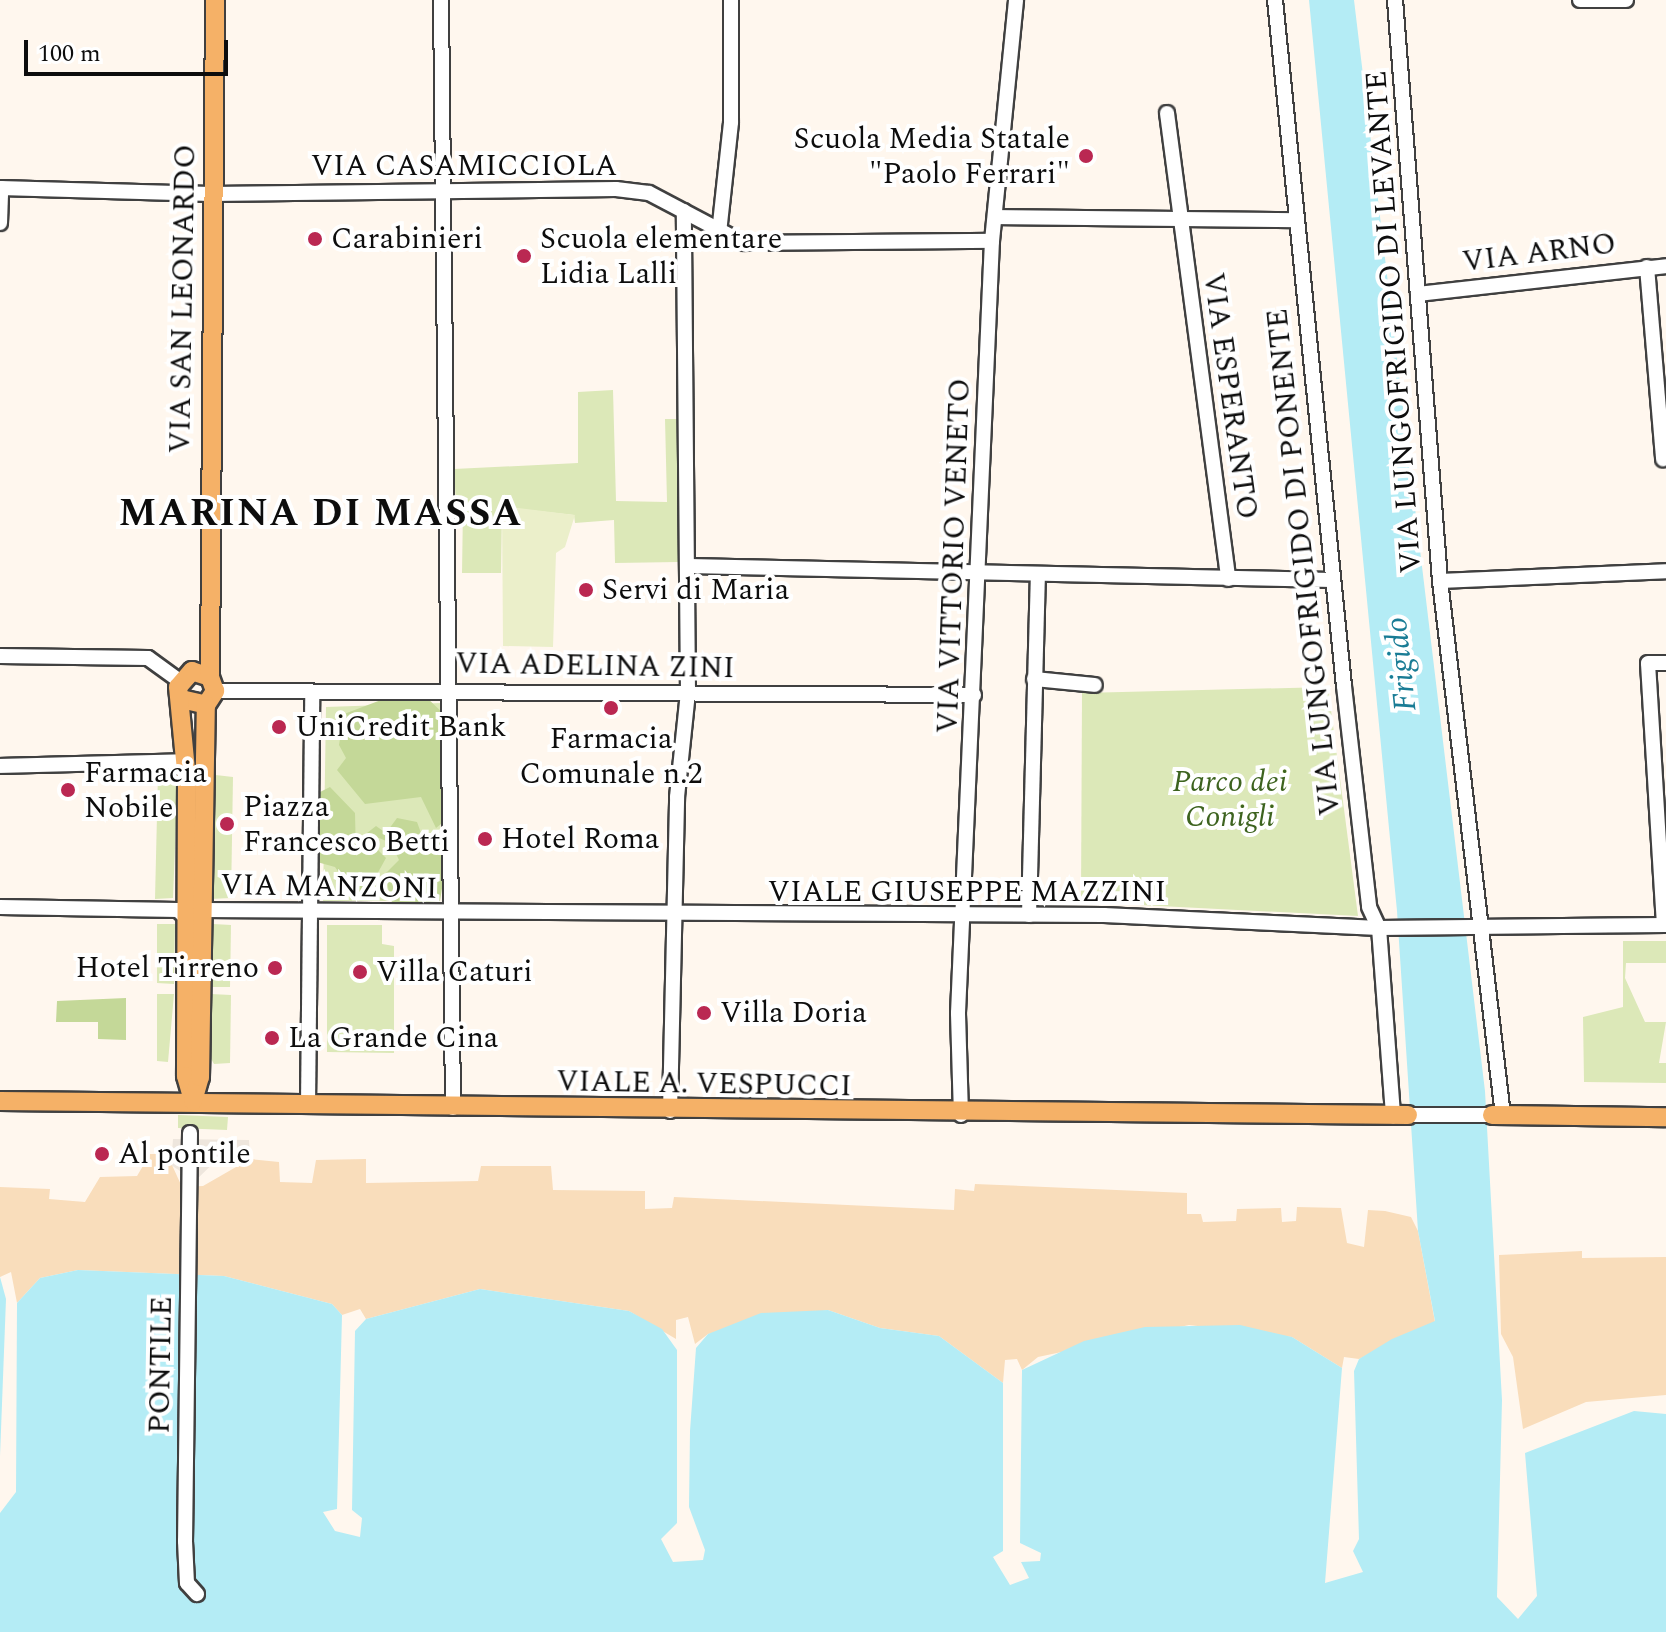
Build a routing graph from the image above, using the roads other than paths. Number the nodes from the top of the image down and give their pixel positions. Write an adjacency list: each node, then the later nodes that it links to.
1 (215, 0): 11 (main road, VIA SAN LEONARDO)
2 (441, 0): 12 (street)
3 (731, 0): 18 (street)
4 (1016, 0): 14 (street, VIA VITTORIO VENETO)
5 (1275, 0): 16 (street, VIA LUNGOFRIGIDO DI PONENTE)
6 (1395, 0): 22 (street, VIA LUNGOFRIGIDO DI LEVANTE)
7 (1580, 0): 8 (street)
8 (1626, 0)
9 (1167, 113): 15 (street, VIA ESPERANTO)
10 (1, 188): 11 (street, VIA CASAMICCIOLA); 17 (street)
11 (211, 194): 12 (street, VIA CASAMICCIOLA); 35 (main road, VIA SAN LEONARDO)
12 (448, 195): 13 (street, VIA CASAMICCIOLA); 37 (street)
13 (684, 211): 18 (street, VIA CASAMICCIOLA); 24 (street)
14 (997, 217): 15 (street); 19 (street, VIA VITTORIO VENETO)
15 (1180, 220): 16 (street); 28 (street, VIA ESPERANTO)
16 (1293, 220): 29 (street, VIA LUNGOFRIGIDO DI PONENTE)
17 (0, 223)
18 (719, 233): 19 (street, VIA CASAMICCIOLA)
19 (992, 241): 26 (street, VIA VITTORIO VENETO)
20 (1666, 266): 21 (street, VIA ARNO)
21 (1647, 267): 22 (street, VIA ARNO); 23 (street)
22 (1418, 294): 30 (street, VIA LUNGOFRIGIDO DI LEVANTE)
23 (1663, 459)
24 (689, 566): 26 (street); 38 (street)
25 (1666, 571): 30 (street)
26 (979, 573): 27 (street); 40 (street, VIA VITTORIO VENETO)
27 (1038, 577): 28 (street); 33 (street)
28 (1228, 579): 29 (street)
29 (1332, 580): 52 (street, VIA LUNGOFRIGIDO DI PONENTE)
30 (1440, 581): 51 (street, VIA LUNGOFRIGIDO DI LEVANTE)
31 (0, 656): 36 (street)
32 (1666, 663): 50 (street)
33 (1034, 679): 34 (street); 46 (street)
34 (1095, 685)
35 (207, 686): 36 (main road); 36 (main road); 39 (street, VIA ADELINA ZINI); 45 (main road)
36 (180, 690): 41 (main road)
37 (453, 690): 38 (street, VIA ADELINA ZINI); 39 (street, VIA ADELINA ZINI); 47 (street)
38 (688, 693): 40 (street, VIA ADELINA ZINI); 49 (street)
39 (312, 694): 44 (street)
40 (974, 695): 48 (street, VIA VITTORIO VENETO)
41 (186, 761): 42 (street); 45 (main road)
42 (0, 766)
43 (0, 907): 45 (street, VIA MANZONI)
44 (311, 911): 45 (street, VIA MANZONI); 47 (street, VIA MANZONI); 55 (street)
45 (195, 914): 54 (main road)
46 (1029, 915): 48 (street, VIALE GIUSEPPE MAZZINI); 52 (street, VIALE GIUSEPPE MAZZINI)
47 (454, 916): 49 (street, VIALE GIUSEPPE MAZZINI); 56 (street)
48 (966, 918): 49 (street, VIALE GIUSEPPE MAZZINI); 58 (street, VIA VITTORIO VENETO)
49 (674, 921): 57 (street)
50 (1665, 925): 51 (street, VIALE GIUSEPPE MAZZINI)
51 (1473, 926): 52 (street, VIALE GIUSEPPE MAZZINI); 59 (street, VIA LUNGOFRIGIDO DI LEVANTE)
52 (1386, 928): 60 (street, VIA LUNGOFRIGIDO DI PONENTE)
53 (0, 1101): 54 (main road, VIALE A. VESPUCCI)
54 (193, 1101): 55 (main road, VIALE A. VESPUCCI)
55 (308, 1104): 56 (main road, VIALE A. VESPUCCI)
56 (453, 1108): 57 (main road, VIALE A. VESPUCCI)
57 (670, 1111): 58 (main road, VIALE A. VESPUCCI)
58 (961, 1115): 60 (main road, VIALE A. VESPUCCI)
59 (1497, 1115): 60 (street); 61 (main road)
60 (1400, 1116)
61 (1666, 1117)
62 (190, 1133): 63 (street, PONTILE)
63 (197, 1594)

